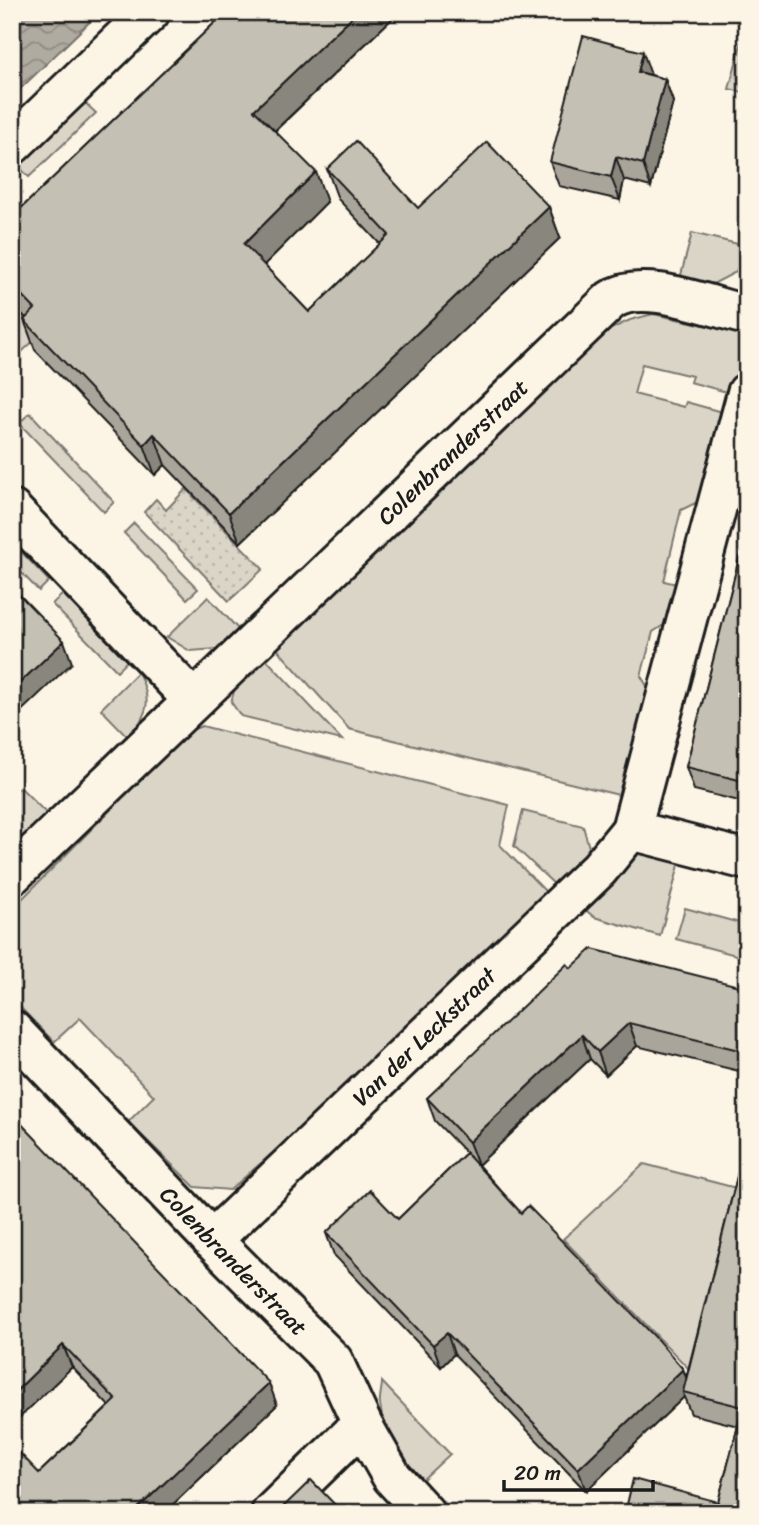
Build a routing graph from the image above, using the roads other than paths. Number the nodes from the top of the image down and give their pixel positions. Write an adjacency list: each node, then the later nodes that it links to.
1 (150, 12): 2 (street)
2 (12, 145)
3 (745, 309): 6 (street, Colenbranderstraat)
4 (747, 393): 7 (street, Van der Leckstraat)
5 (12, 510): 6 (street)
6 (193, 700): 9 (street, Colenbranderstraat)
7 (631, 830): 8 (street); 11 (street, Van der Leckstraat)
8 (747, 860)
9 (12, 875)
10 (12, 1030): 11 (street, Colenbranderstraat)
11 (212, 1240): 12 (street, Colenbranderstraat)
12 (362, 1424): 13 (street); 14 (street, Colenbranderstraat)
13 (271, 1513)
14 (425, 1513)

